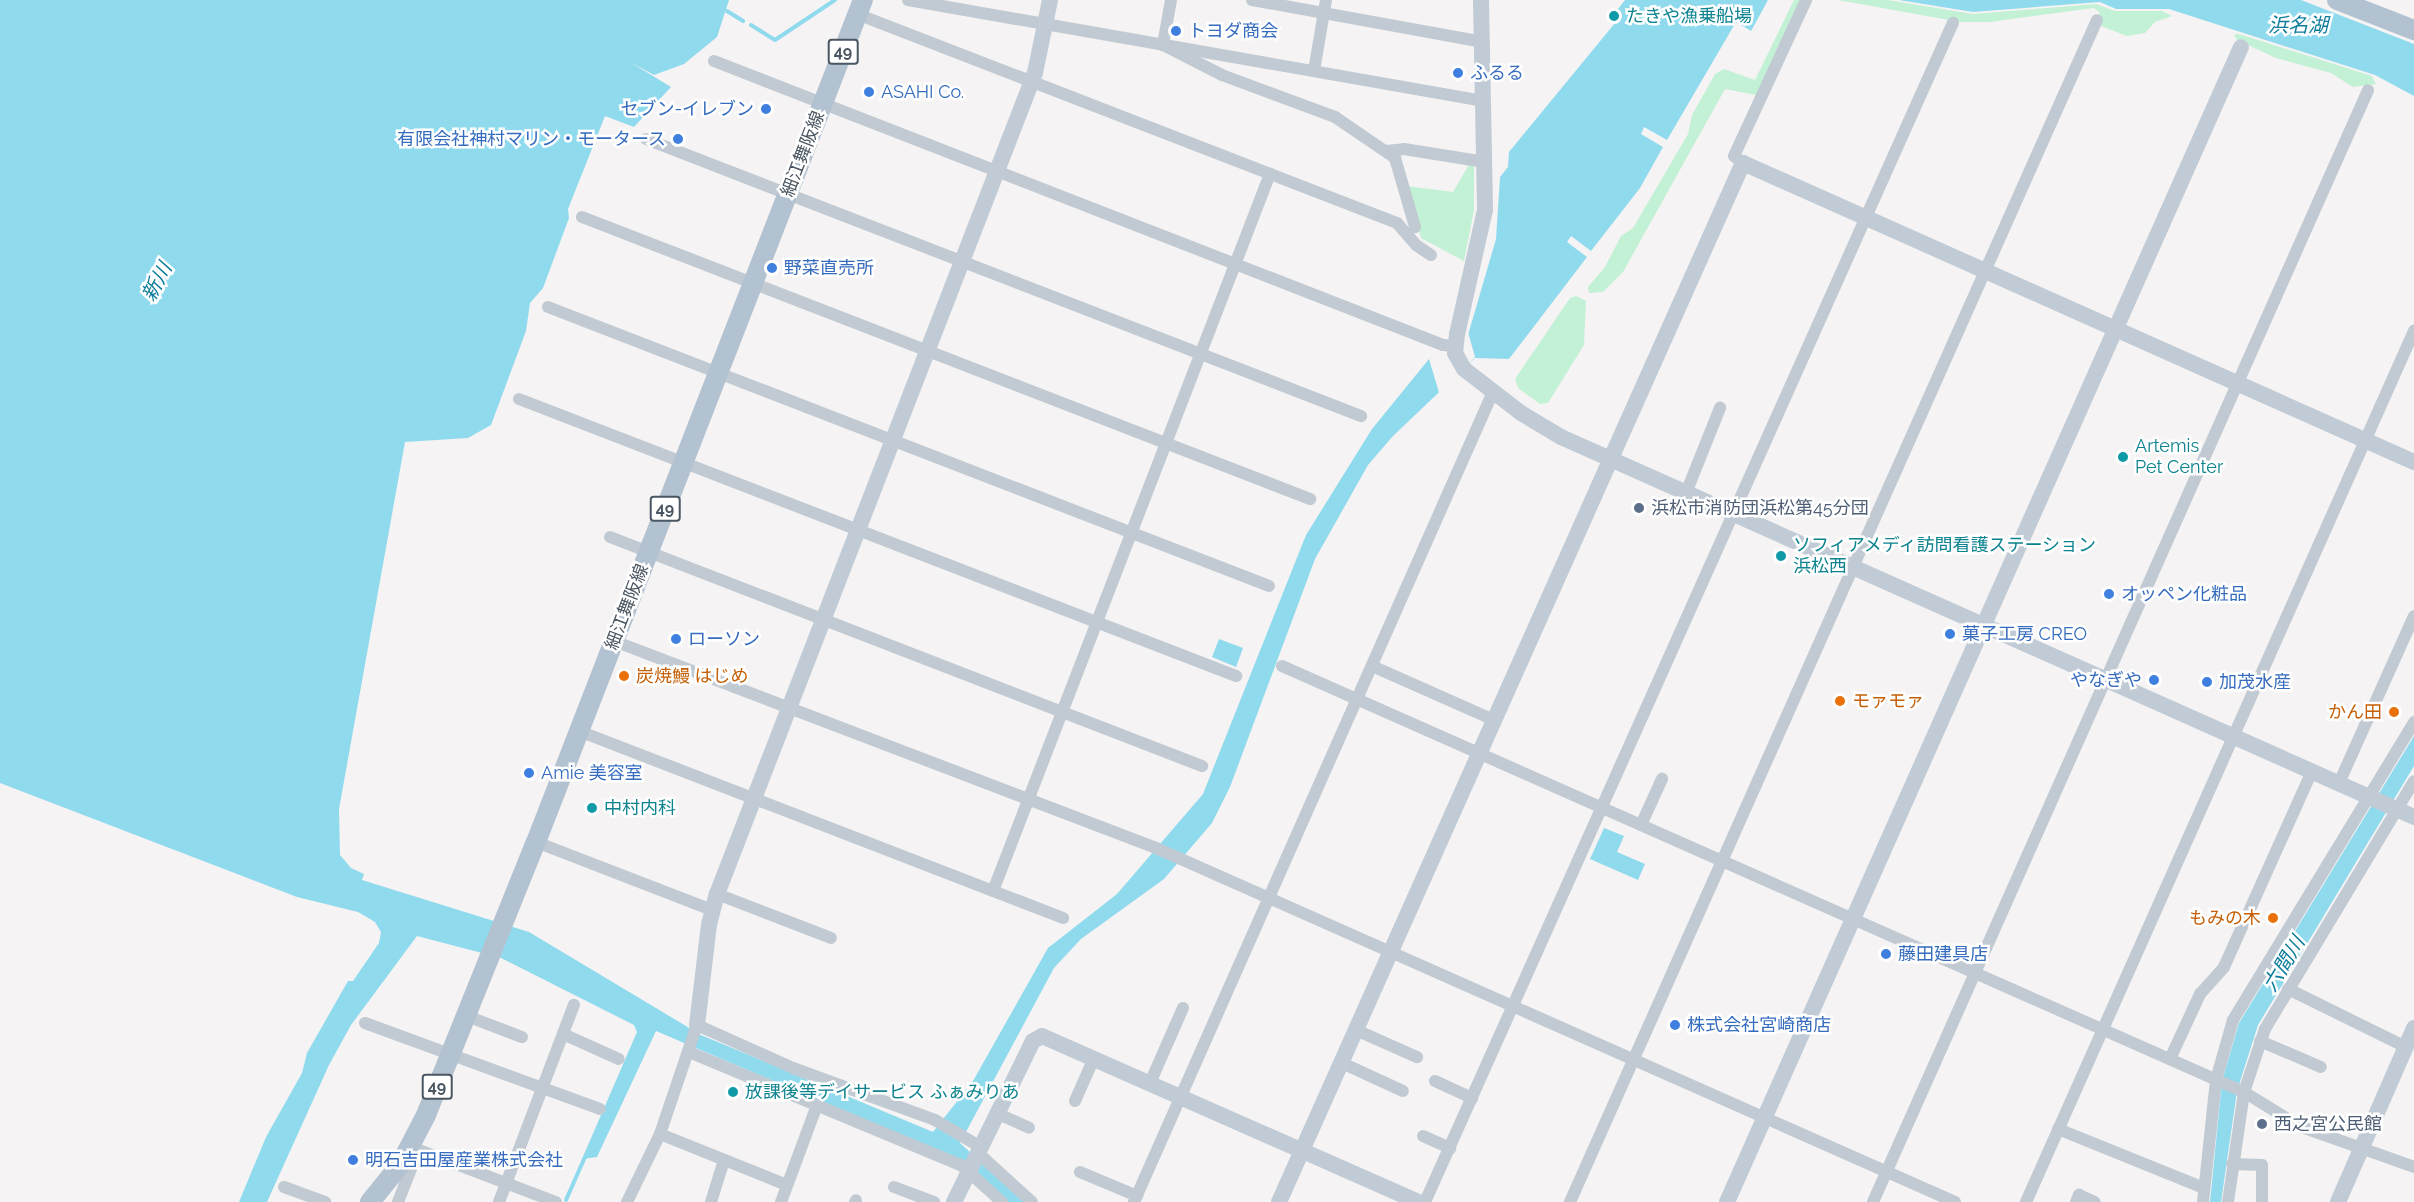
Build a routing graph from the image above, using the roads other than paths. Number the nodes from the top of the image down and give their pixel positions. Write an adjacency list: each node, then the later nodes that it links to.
1 (908, 0): 13 (street)
2 (1050, 0): 13 (street)
3 (1171, 0): 16 (street)
4 (1252, 0): 10 (street)
5 (1326, 0): 10 (street)
6 (1481, 0): 15 (street)
7 (1806, 0): 27 (street)
8 (2337, 0): 14 (main road)
9 (860, 7): 20 (street); 23 (main road, 細江舞阪線 / 49)
10 (1324, 13): 15 (street); 19 (street)
11 (2097, 20): 37 (street)
12 (1953, 23): 32 (street)
13 (1046, 24): 16 (street); 20 (street)
14 (2414, 30)
15 (1482, 42): 22 (street)
16 (1163, 45): 19 (street); 25 (street)
17 (2241, 47): 40 (street)
18 (714, 62): 23 (street)
19 (1314, 71): 22 (street)
20 (1032, 82): 28 (street); 29 (street)
21 (2368, 90): 46 (street)
22 (1484, 101): 26 (street)
23 (823, 103): 28 (street); 30 (main road, 細江舞阪線 / 49)
24 (646, 139): 30 (street)
25 (1386, 151): 26 (street); 33 (street)
26 (1485, 162): 42 (street)
27 (1743, 163): 32 (street); 54 (street)
28 (997, 171): 35 (street); 36 (street)
29 (1270, 174): 34 (street); 36 (street)
30 (787, 194): 35 (street); 38 (main road, 細江舞阪線 / 49)
31 (582, 217): 38 (street)
32 (1865, 218): 37 (street); 59 (street)
33 (1415, 226)
34 (1431, 255)
35 (963, 261): 43 (street); 44 (street)
36 (1235, 263): 42 (street); 44 (street)
37 (1985, 271): 40 (street); 64 (street)
38 (753, 283): 43 (street); 45 (main road, 細江舞阪線 / 49)
39 (548, 307): 45 (street)
40 (2115, 329): 46 (street); 69 (street)
41 (2414, 331): 51 (street)
42 (1452, 340): 47 (street)
43 (928, 351): 52 (street); 53 (street)
44 (1201, 353): 50 (street); 53 (street)
45 (718, 373): 52 (street); 55 (main road, 細江舞阪線 / 49)
46 (2237, 384): 51 (street); 74 (street)
47 (1493, 392): 54 (street); 72 (street)
48 (519, 399): 55 (street)
49 (1720, 408): 57 (street)
50 (1361, 416)
51 (2365, 440): 56 (street); 81 (street)
52 (894, 441): 60 (street); 61 (street)
53 (1166, 443): 58 (street); 61 (street)
54 (1611, 459): 57 (street); 78 (street)
55 (683, 462): 60 (street); 63 (main road, 細江舞阪線 / 49)
56 (2414, 462)
57 (1686, 493): 59 (street)
58 (1310, 498)
59 (1733, 514): 64 (street); 91 (street)
60 (859, 530): 67 (street); 68 (street)
61 (1131, 532): 65 (street); 68 (street)
62 (610, 537): 63 (street)
63 (648, 552): 67 (street); 70 (main road, 細江舞阪線 / 49)
64 (1853, 567): 69 (street); 96 (street)
65 (1269, 586)
66 (2414, 616): 87 (street)
67 (824, 620): 76 (street); 77 (street)
68 (1097, 622): 73 (street); 77 (street)
69 (1983, 626): 74 (street); 102 (street)
70 (614, 641): 76 (street); 80 (main road, 細江舞阪線 / 49)
71 (1282, 666): 75 (street)
72 (1372, 666): 75 (street); 78 (street)
73 (1236, 676)
74 (2106, 680): 81 (street); 105 (street)
75 (1357, 699): 82 (street); 99 (street)
76 (789, 709): 89 (street); 90 (street)
77 (1062, 712): 83 (street); 90 (street)
78 (1494, 720): 82 (street)
79 (2414, 722): 88 (street)
80 (579, 731): 89 (street); 95 (main road, 細江舞阪線 / 49)
81 (2233, 737): 84 (street); 115 (street)
82 (1480, 753): 91 (street); 104 (street)
83 (1202, 766)
84 (2312, 771): 87 (street); 126 (street)
85 (1662, 779): 94 (street)
86 (2414, 781): 92 (street)
87 (2339, 783): 88 (street)
88 (2371, 797): 92 (street); 129 (street)
89 (754, 799): 97 (street); 98 (street)
90 (1028, 801): 97 (street); 99 (street)
91 (1602, 807): 94 (street); 108 (street)
92 (2395, 808): 93 (street); 106 (street)
93 (2414, 817)
94 (1641, 825): 96 (street)
95 (536, 842): 100 (street); 110 (main road, 細江舞阪線 / 49)
96 (1722, 861): 102 (street); 125 (street)
97 (993, 891): 101 (street)
98 (717, 894): 100 (street); 103 (street)
99 (1269, 897): 104 (street); 135 (street)
100 (712, 910): 112 (street)
101 (1063, 918)
102 (1853, 919): 105 (street); 141 (street)
103 (831, 938)
104 (1391, 952): 108 (street); 114 (street)
105 (1975, 973): 115 (street); 155 (street)
106 (2288, 989): 118 (street); 119 (street)
107 (574, 1005): 116 (street)
108 (1514, 1006): 125 (street); 136 (street)
109 (1183, 1008): 131 (street)
110 (464, 1015): 117 (street); 121 (main road, 細江舞阪線 / 49)
111 (365, 1023): 121 (street)
112 (697, 1028): 120 (street); 150 (street)
113 (2414, 1028): 119 (street)
114 (1356, 1030): 122 (street); 127 (street)
115 (2103, 1030): 126 (street); 143 (street)
116 (563, 1034): 124 (street); 132 (street)
117 (522, 1037)
118 (2260, 1041): 128 (street); 134 (street)
119 (2406, 1047): 149 (street)
120 (689, 1050): 138 (street); 144 (street)
121 (449, 1054): 132 (street); 147 (main road, 細江舞阪線 / 49)
122 (1418, 1057)
123 (1094, 1058): 131 (street); 137 (street); 140 (street)
124 (619, 1059)
125 (1634, 1059): 141 (street); 177 (street)
126 (2170, 1059): 129 (street)
127 (1342, 1063): 133 (street); 148 (street)
128 (2321, 1067)
129 (2218, 1080): 134 (street); 160 (street)
130 (1435, 1081): 136 (street)
131 (1150, 1083): 135 (street)
132 (543, 1088): 139 (street); 156 (street)
133 (1403, 1090)
134 (2242, 1091): 149 (street); 152 (street)
135 (1181, 1096): 148 (street); 161 (street)
136 (1472, 1098): 146 (street)
137 (1075, 1101)
138 (817, 1106): 150 (street); 157 (street)
139 (600, 1109)
140 (996, 1113): 142 (street); 150 (street)
141 (1764, 1117): 155 (street); 178 (street)
142 (1029, 1128)
143 (2058, 1129): 160 (street); 181 (street)
144 (660, 1134): 151 (street); 167 (street)
145 (1422, 1136): 146 (street)
146 (1450, 1148): 176 (street)
147 (414, 1149): 156 (street); 163 (main road, 細江舞阪線 / 49); 164 (street)
148 (1302, 1150): 174 (street); 175 (street)
149 (2361, 1151): 153 (street); 187 (street)
150 (972, 1156): 171 (street); 172 (street); 173 (street)
151 (724, 1160): 157 (street); 168 (street)
152 (2232, 1164): 185 (street); 186 (street)
153 (2414, 1167)
154 (1080, 1172): 161 (street)
155 (1887, 1172): 179 (street); 180 (street)
156 (506, 1184): 165 (street); 166 (street)
157 (787, 1185): 169 (street)
158 (284, 1187): 162 (street)
159 (894, 1187): 170 (street)
160 (2204, 1188): 184 (street)
161 (1136, 1199)
162 (325, 1202)
163 (370, 1202)
164 (398, 1202)
165 (499, 1202)
166 (556, 1202)
167 (627, 1202)
168 (711, 1202)
169 (781, 1202)
170 (934, 1202)
171 (954, 1202)
172 (1002, 1202)
173 (1032, 1202)
174 (1279, 1202)
175 (1418, 1202)
176 (1425, 1202)
177 (1570, 1202)
178 (1727, 1202)
179 (1873, 1202)
180 (1955, 1202)
181 (2026, 1202)
182 (2076, 1202): 183 (street)
183 (2095, 1202)
184 (2203, 1202)
185 (2228, 1202)
186 (2262, 1202)
187 (2338, 1202)

